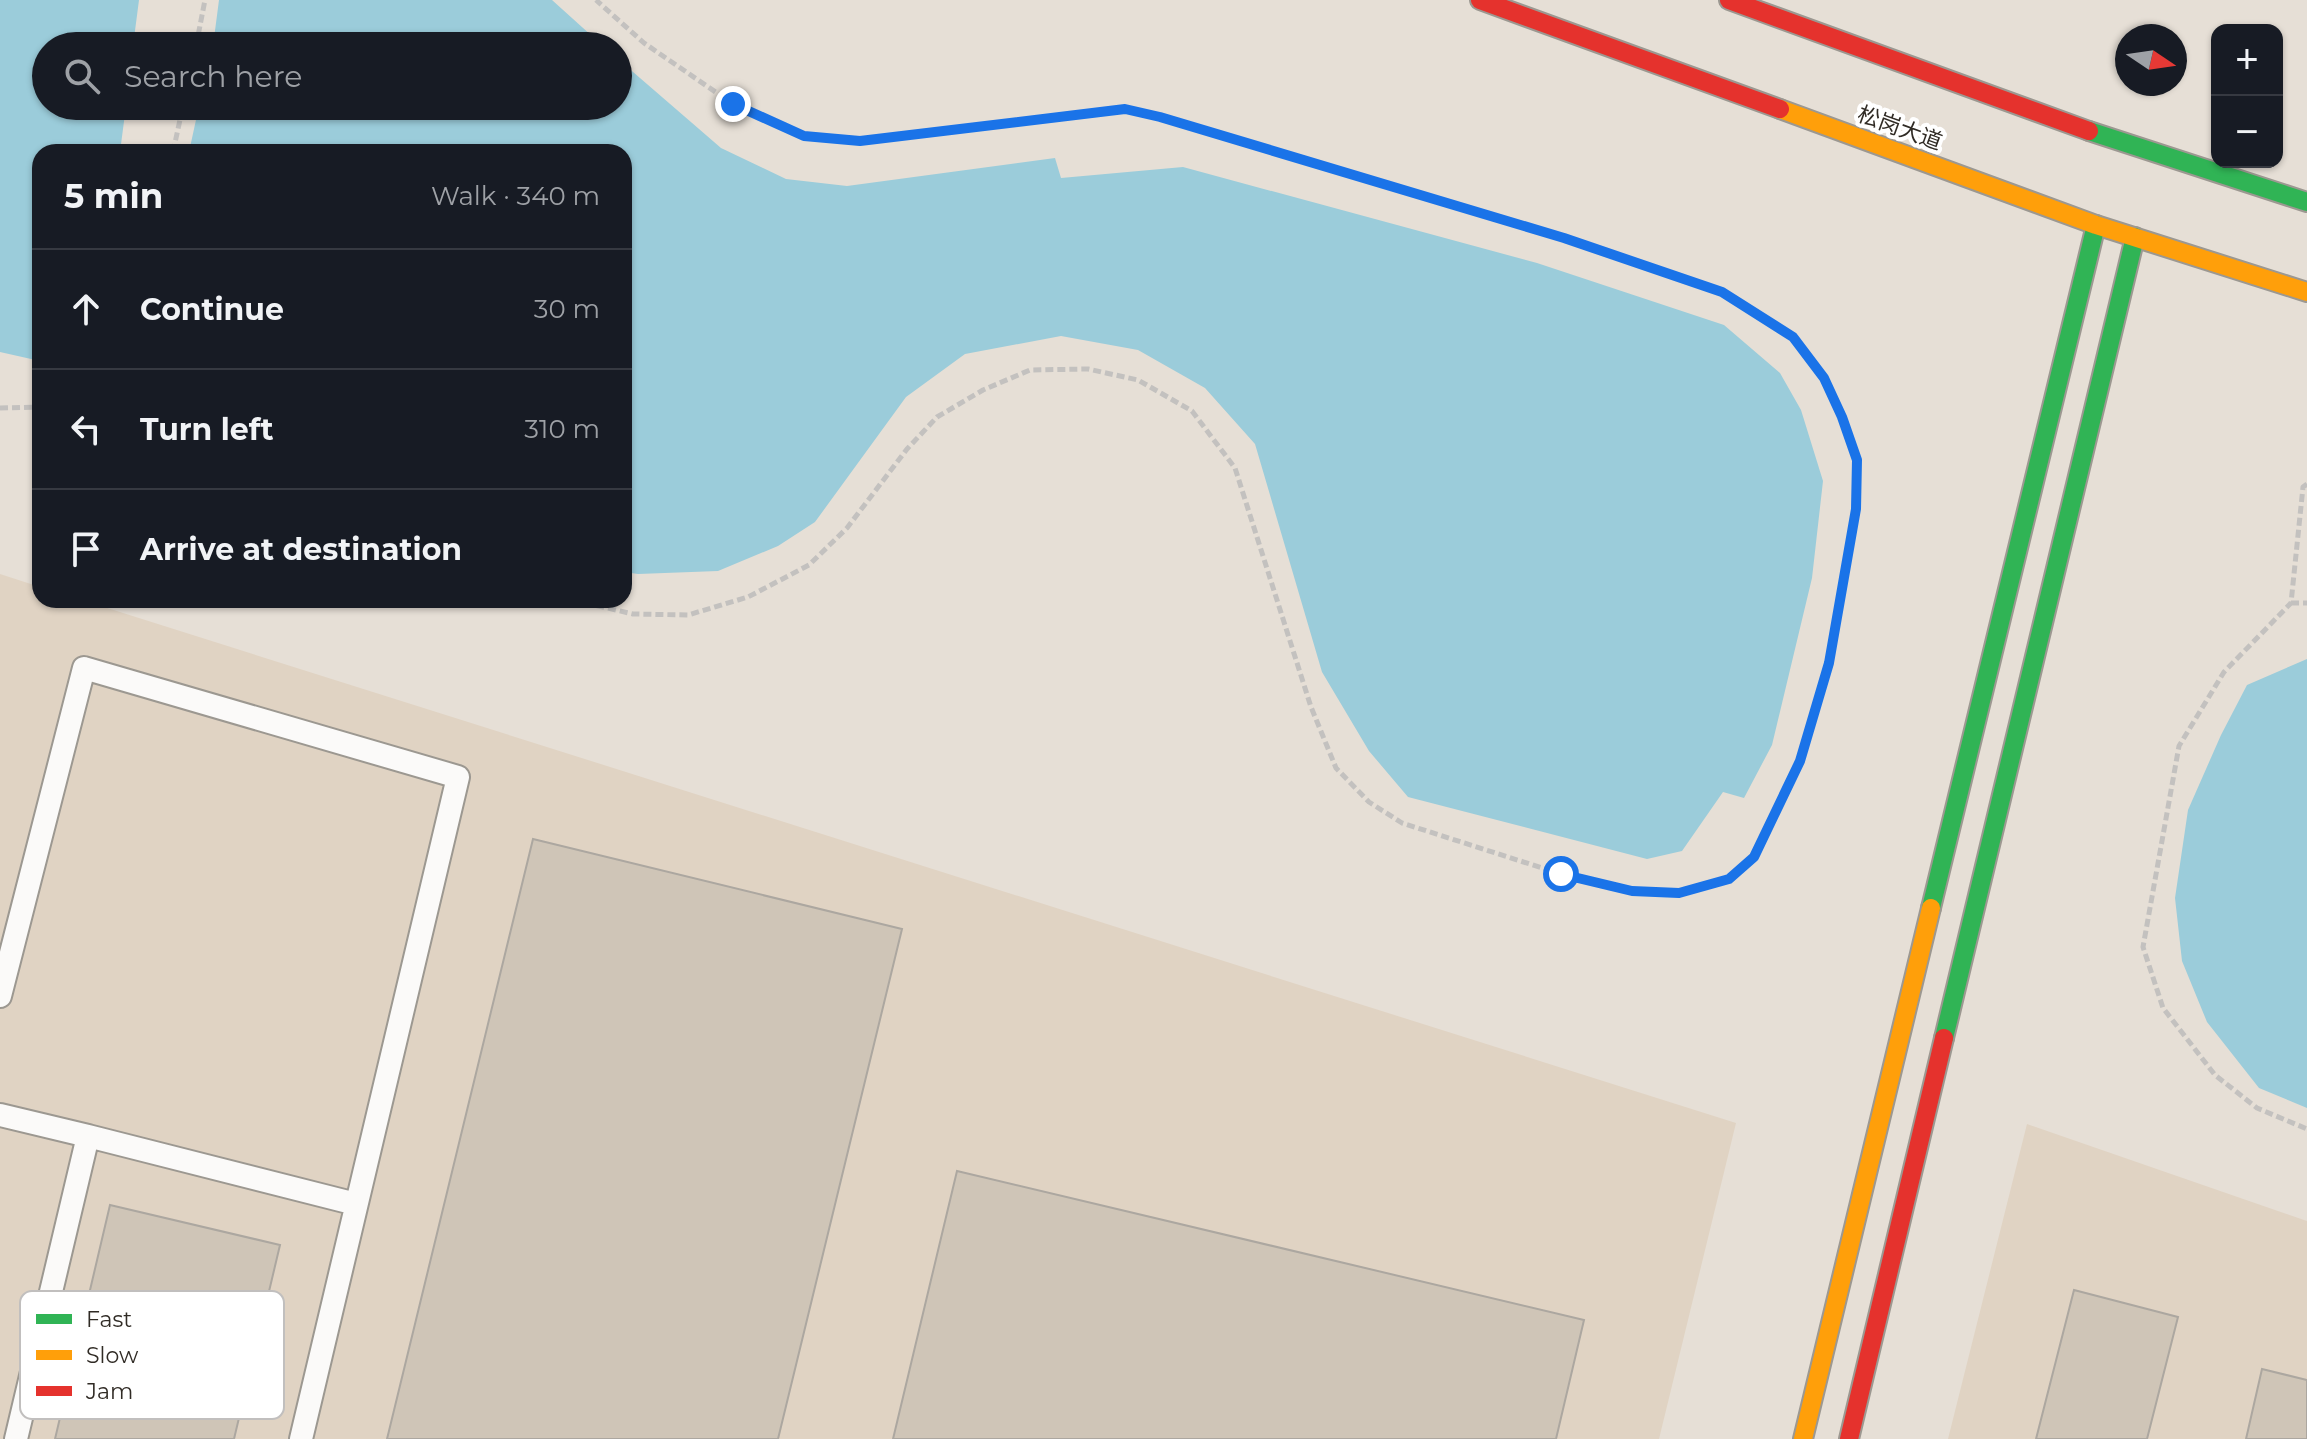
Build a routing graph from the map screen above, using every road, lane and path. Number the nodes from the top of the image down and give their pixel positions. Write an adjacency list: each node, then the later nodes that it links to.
1 (205, 0): 5 (path)
2 (596, 0): 7 (path)
3 (1480, 0): 11 (street, 松岗大道)
4 (1729, 0): 10 (street)
5 (199, 32)
6 (632, 32): 19 (path)
7 (632, 32)
8 (180, 120): 9 (path)
9 (175, 144)
10 (2307, 202)
11 (2096, 225): 12 (street, 松岗大道); 29 (street)
12 (2135, 237): 13 (street, 松岗大道); 30 (street)
13 (2307, 292)
14 (32, 407): 15 (path)
15 (0, 408)
16 (2307, 484): 17 (path)
17 (2291, 603): 18 (path); 22 (path)
18 (2307, 603)
19 (607, 608)
20 (0, 996): 24 (lane)
21 (0, 1115): 23 (lane)
22 (2307, 1129)
23 (88, 1136): 24 (lane); 25 (lane)
24 (356, 1204): 28 (lane)
25 (51, 1291)
26 (21, 1419): 27 (lane)
27 (16, 1439)
28 (301, 1439)
29 (1803, 1439)
30 (1849, 1439)

